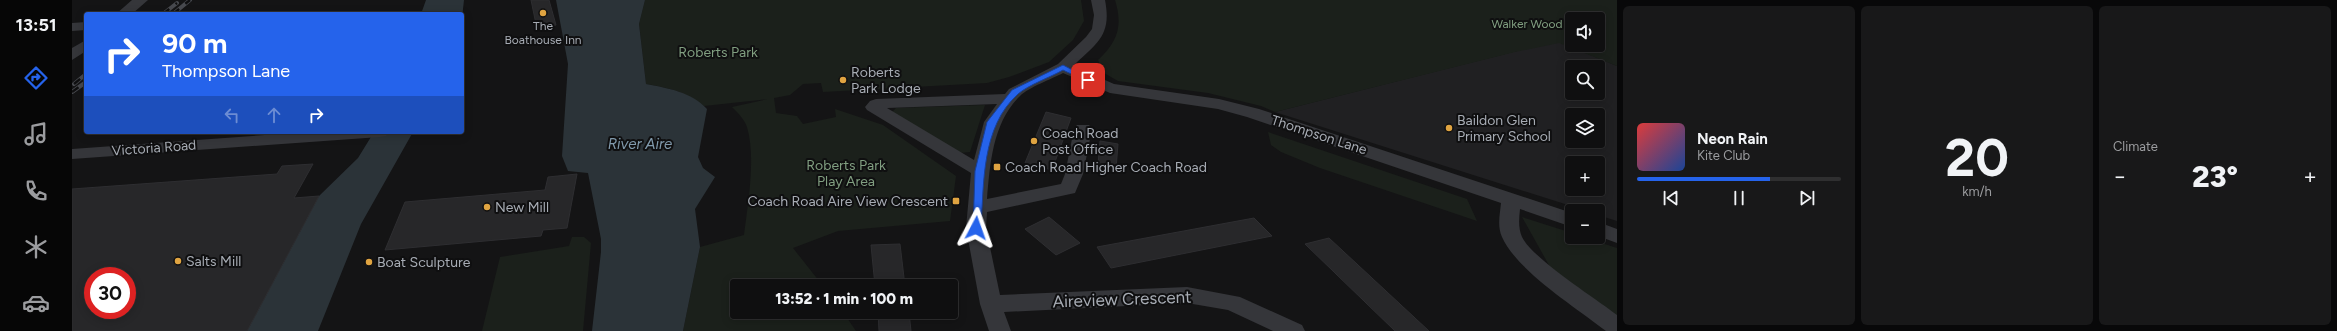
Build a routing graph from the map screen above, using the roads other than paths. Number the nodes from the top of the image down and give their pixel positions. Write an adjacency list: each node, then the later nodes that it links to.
1 (141, 0): 3 (street)
2 (1098, 0): 8 (street)
3 (126, 12)
4 (72, 26): 5 (street)
5 (84, 26)
6 (84, 46): 7 (street)
7 (72, 55)
8 (1063, 67): 9 (street); 14 (street, Thompson Lane)
9 (1009, 99): 13 (street); 13 (street)
10 (1083, 129): 15 (street)
11 (346, 134): 12 (street, Victoria Road)
12 (72, 154)
13 (980, 171): 15 (street)
14 (1511, 200): 16 (street, Thompson Lane); 20 (street)
15 (978, 207): 19 (street)
16 (1565, 218)
17 (1605, 232): 18 (street)
18 (1617, 236)
19 (991, 304): 21 (street); 22 (street, Aireview Crescent)
20 (1617, 326)
21 (1000, 331)
22 (1294, 331)

